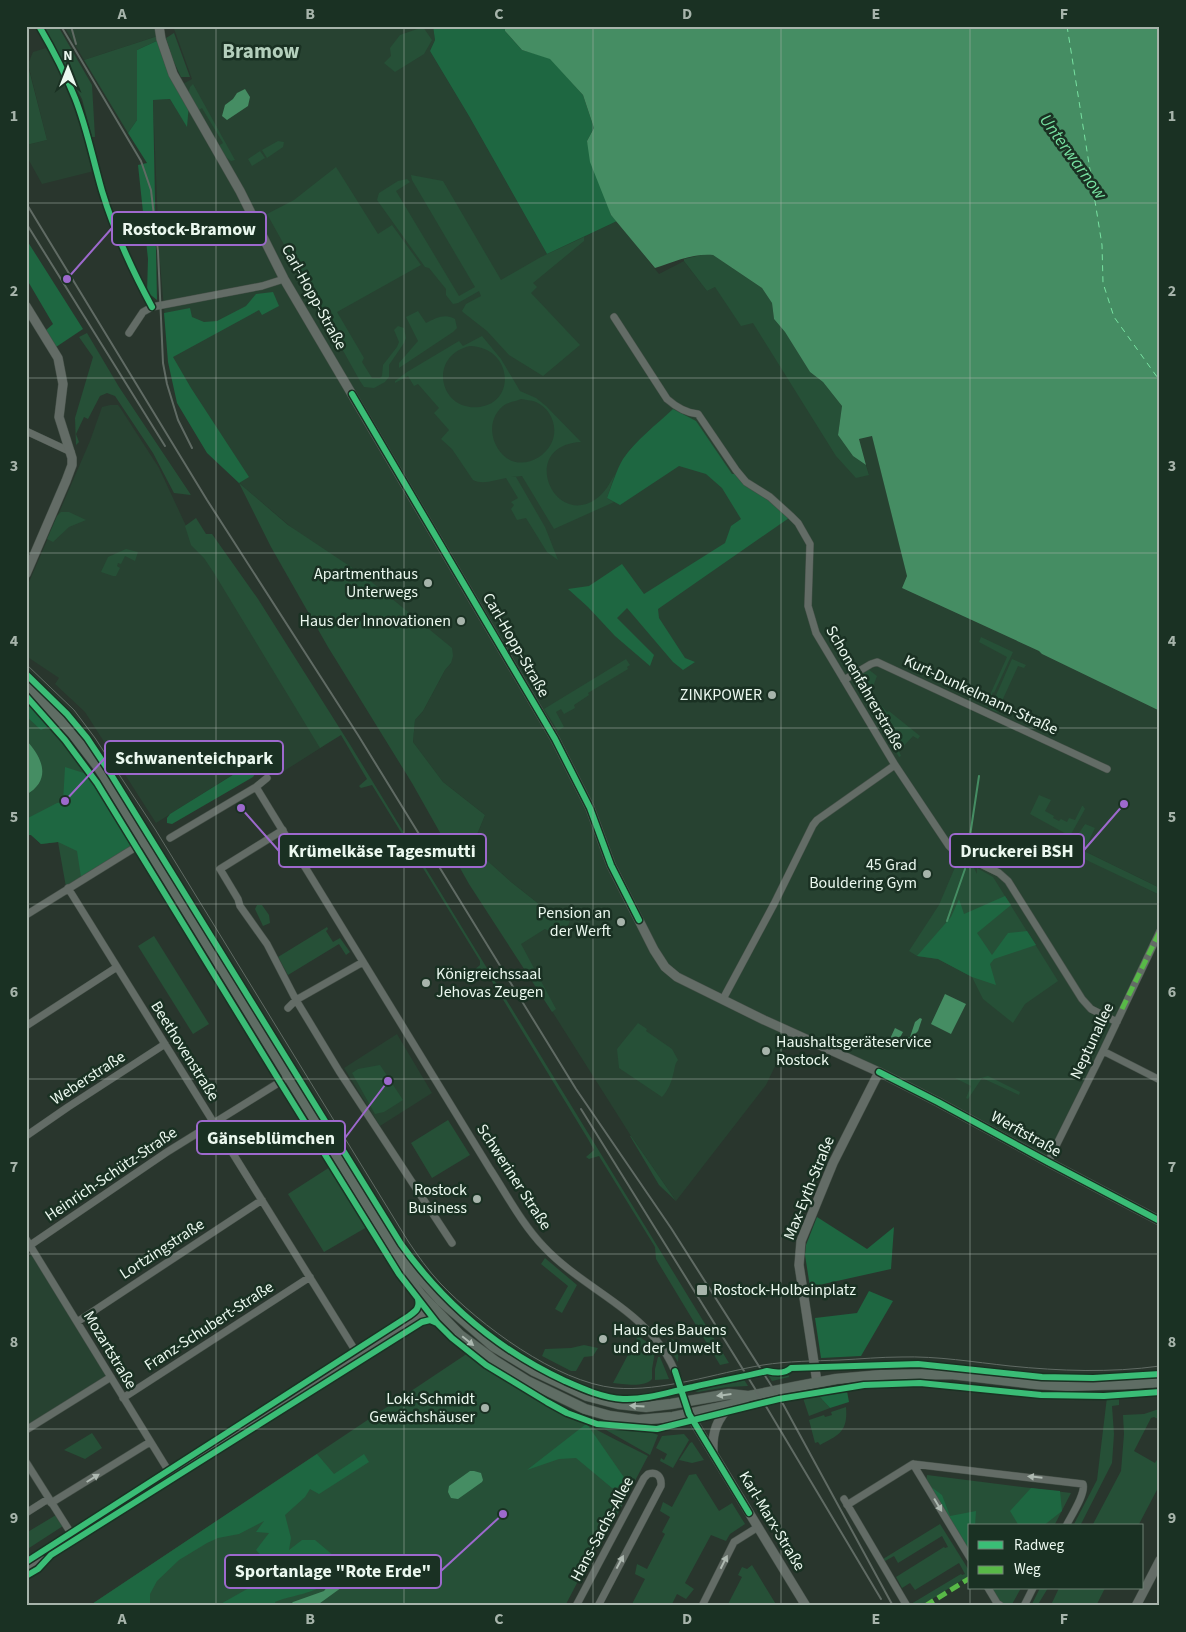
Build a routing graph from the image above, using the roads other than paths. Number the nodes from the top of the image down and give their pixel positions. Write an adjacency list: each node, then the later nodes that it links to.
1 (39, 26): 5 (street)
2 (159, 26): 3 (street, Carl-Hopp-Straße)
3 (284, 279): 5 (street); 25 (street, Carl-Hopp-Straße)
4 (26, 306): 9 (street)
5 (152, 307): 7 (street)
6 (614, 317): 11 (street, Schonenfahrerstraße)
7 (129, 333)
8 (26, 431): 9 (street)
9 (71, 452): 10 (street)
10 (26, 574)
11 (844, 680): 13 (street, Schonenfahrerstraße); 14 (street, Kurt-Dunkelmann-Straße)
12 (26, 685): 19 (main road)
13 (895, 765): 26 (street, Schonenfahrerstraße); 29 (street)
14 (1107, 769)
15 (267, 778): 16 (street)
16 (256, 787): 17 (street, Schweriner Straße); 18 (street)
17 (283, 830): 23 (street, Schweriner Straße); 27 (street)
18 (170, 838)
19 (144, 842): 20 (street); 34 (main road)
20 (68, 888): 21 (street); 24 (street, Beethovenstraße)
21 (26, 915)
22 (1160, 931): 29 (street, Neptunallee)
23 (363, 962): 27 (street); 52 (street, Schweriner Straße)
24 (117, 967): 30 (street); 31 (street, Beethovenstraße)
25 (669, 972): 26 (street, Werftstraße)
26 (723, 999): 33 (street, Werftstraße)
27 (296, 1000): 28 (street); 41 (street)
28 (288, 1008)
29 (1116, 1022): 32 (street, Neptunallee)
30 (26, 1026)
31 (165, 1044): 36 (street, Beethovenstraße); 37 (street, Weberstraße)
32 (1103, 1051): 35 (street); 38 (street, Neptunallee)
33 (879, 1072): 38 (street, Werftstraße); 48 (street, Max-Eyth-Straße)
34 (288, 1077): 36 (street, Heinrich-Schütz-Straße); 44 (main road)
35 (1160, 1080)
36 (214, 1122): 39 (street, Beethovenstraße); 42 (street, Heinrich-Schütz-Straße)
37 (26, 1136)
38 (1048, 1162): 40 (street, Werftstraße)
39 (262, 1200): 43 (street, Beethovenstraße); 45 (street, Lortzingstraße)
40 (1160, 1221)
41 (452, 1243)
42 (27, 1244): 45 (street, Mozartstraße)
43 (310, 1277): 46 (street, Beethovenstraße); 51 (street, Franz-Schubert-Straße)
44 (437, 1304): 46 (street); 52 (main road, one-way to 44); 54 (main road, one-way to 54)
45 (77, 1322): 47 (street, Mozartstraße)
46 (358, 1355): 60 (street)
47 (111, 1377): 51 (street, Mozartstraße); 55 (street)
48 (817, 1382): 49 (main road); 50 (main road)
49 (1160, 1382)
50 (749, 1396): 52 (main road, one-way to 52); 53 (main road)
51 (123, 1398): 56 (street, Mozartstraße)
52 (685, 1402): 54 (main road)
53 (731, 1405): 54 (main road); 57 (street)
54 (689, 1414): 57 (street, Karl-Marx-Straße)
55 (26, 1430)
56 (150, 1442): 60 (street, Mozartstraße); 61 (street, one-way to 56)
57 (713, 1452): 64 (street, Karl-Marx-Straße)
58 (26, 1462): 61 (street)
59 (913, 1464): 63 (street, one-way to 59); 66 (street, one-way to 66); 76 (street)
60 (171, 1475): 65 (street)
61 (50, 1501): 62 (street); 65 (street)
62 (26, 1513)
63 (1067, 1524)
64 (758, 1528): 74 (street, one-way to 64); 75 (street, Karl-Marx-Straße)
65 (74, 1538): 68 (street)
66 (968, 1555)
67 (1160, 1560): 78 (street)
68 (26, 1568)
69 (989, 1590): 71 (street)
70 (1032, 1590): 77 (street)
71 (997, 1605)
72 (576, 1606): 73 (street, Hans-Sachs-Allee, one-way to 72)
73 (598, 1606)
74 (702, 1606)
75 (806, 1606)
76 (907, 1606)
77 (1024, 1606)
78 (1136, 1606)

